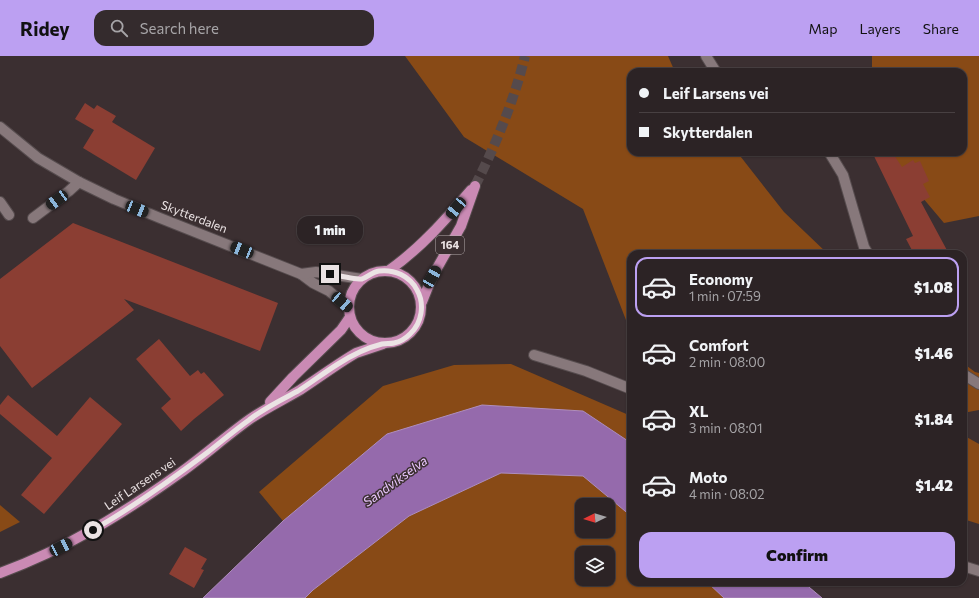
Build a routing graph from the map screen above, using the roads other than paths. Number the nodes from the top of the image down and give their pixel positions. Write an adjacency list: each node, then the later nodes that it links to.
1 (706, 56): 2 (street)
2 (714, 68)
3 (0, 127): 5 (street, Skytterdalen)
4 (831, 156): 9 (street)
5 (79, 182): 8 (street); 11 (street, Skytterdalen)
6 (0, 202): 7 (street)
7 (9, 215)
8 (33, 218)
9 (866, 250)
10 (388, 271): 12 (main road, 164); 13 (main road); 13 (main road, 164)
11 (301, 274): 12 (street, Skytterdalen); 14 (street, Skytterdalen)
12 (362, 279): 14 (main road, 164)
13 (422, 302): 15 (main road, 164)
14 (349, 312): 15 (main road); 20 (main road, Leif Larsens vei / 164)
15 (383, 344): 20 (main road, Leif Larsens vei / 164)
16 (534, 355): 19 (street)
17 (967, 376): 18 (street)
18 (979, 384)
19 (627, 387)
20 (263, 410): 23 (main road, Leif Larsens vei / 164)
21 (967, 567): 22 (street)
22 (979, 571)
23 (0, 572)

